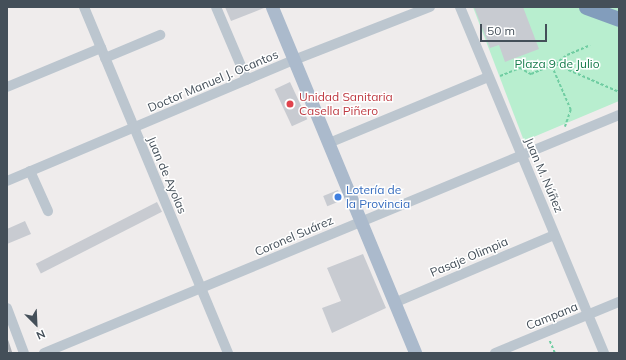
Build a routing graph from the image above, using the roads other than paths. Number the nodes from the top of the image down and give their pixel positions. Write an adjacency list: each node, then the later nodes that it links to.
1 (84, 7): 11 (street, Juan de Ayolas)
2 (216, 7): 14 (street)
3 (272, 7): 12 (main road)
4 (430, 7): 12 (street, Doctor Manuel J. Ocantos)
5 (460, 7): 13 (street, Juan M. Núñez)
6 (586, 7): 9 (highway)
7 (606, 7): 8 (highway)
8 (619, 13)
9 (619, 19)
10 (160, 35): 11 (street)
11 (103, 53): 15 (street); 17 (street, Juan de Ayolas)
12 (294, 60): 14 (street, Doctor Manuel J. Ocantos); 18 (main road)
13 (489, 79): 18 (street); 19 (street, Juan M. Núñez)
14 (247, 80): 17 (street, Doctor Manuel J. Ocantos)
15 (7, 87)
16 (619, 115): 19 (street, Coronel Suárez)
17 (134, 129): 20 (street, Doctor Manuel J. Ocantos); 25 (street, Juan de Ayolas)
18 (329, 142): 23 (main road)
19 (522, 156): 23 (street, Coronel Suárez); 24 (street, Juan M. Núñez)
20 (30, 171): 21 (street, Doctor Manuel J. Ocantos); 22 (street)
21 (7, 181)
22 (48, 211)
23 (362, 222): 25 (street, Coronel Suárez); 27 (main road)
24 (554, 235): 27 (street, Pasaje Olimpia); 29 (street, Juan M. Núñez)
25 (201, 289): 31 (street, Coronel Suárez); 32 (street, Juan de Ayolas)
26 (619, 302): 29 (street, Campana)
27 (394, 303): 33 (main road)
28 (7, 308): 30 (street)
29 (587, 315): 34 (street, Campana); 35 (street, Juan M. Núñez)
30 (24, 353)
31 (44, 353)
32 (228, 353)
33 (415, 353)
34 (495, 353)
35 (604, 353)

